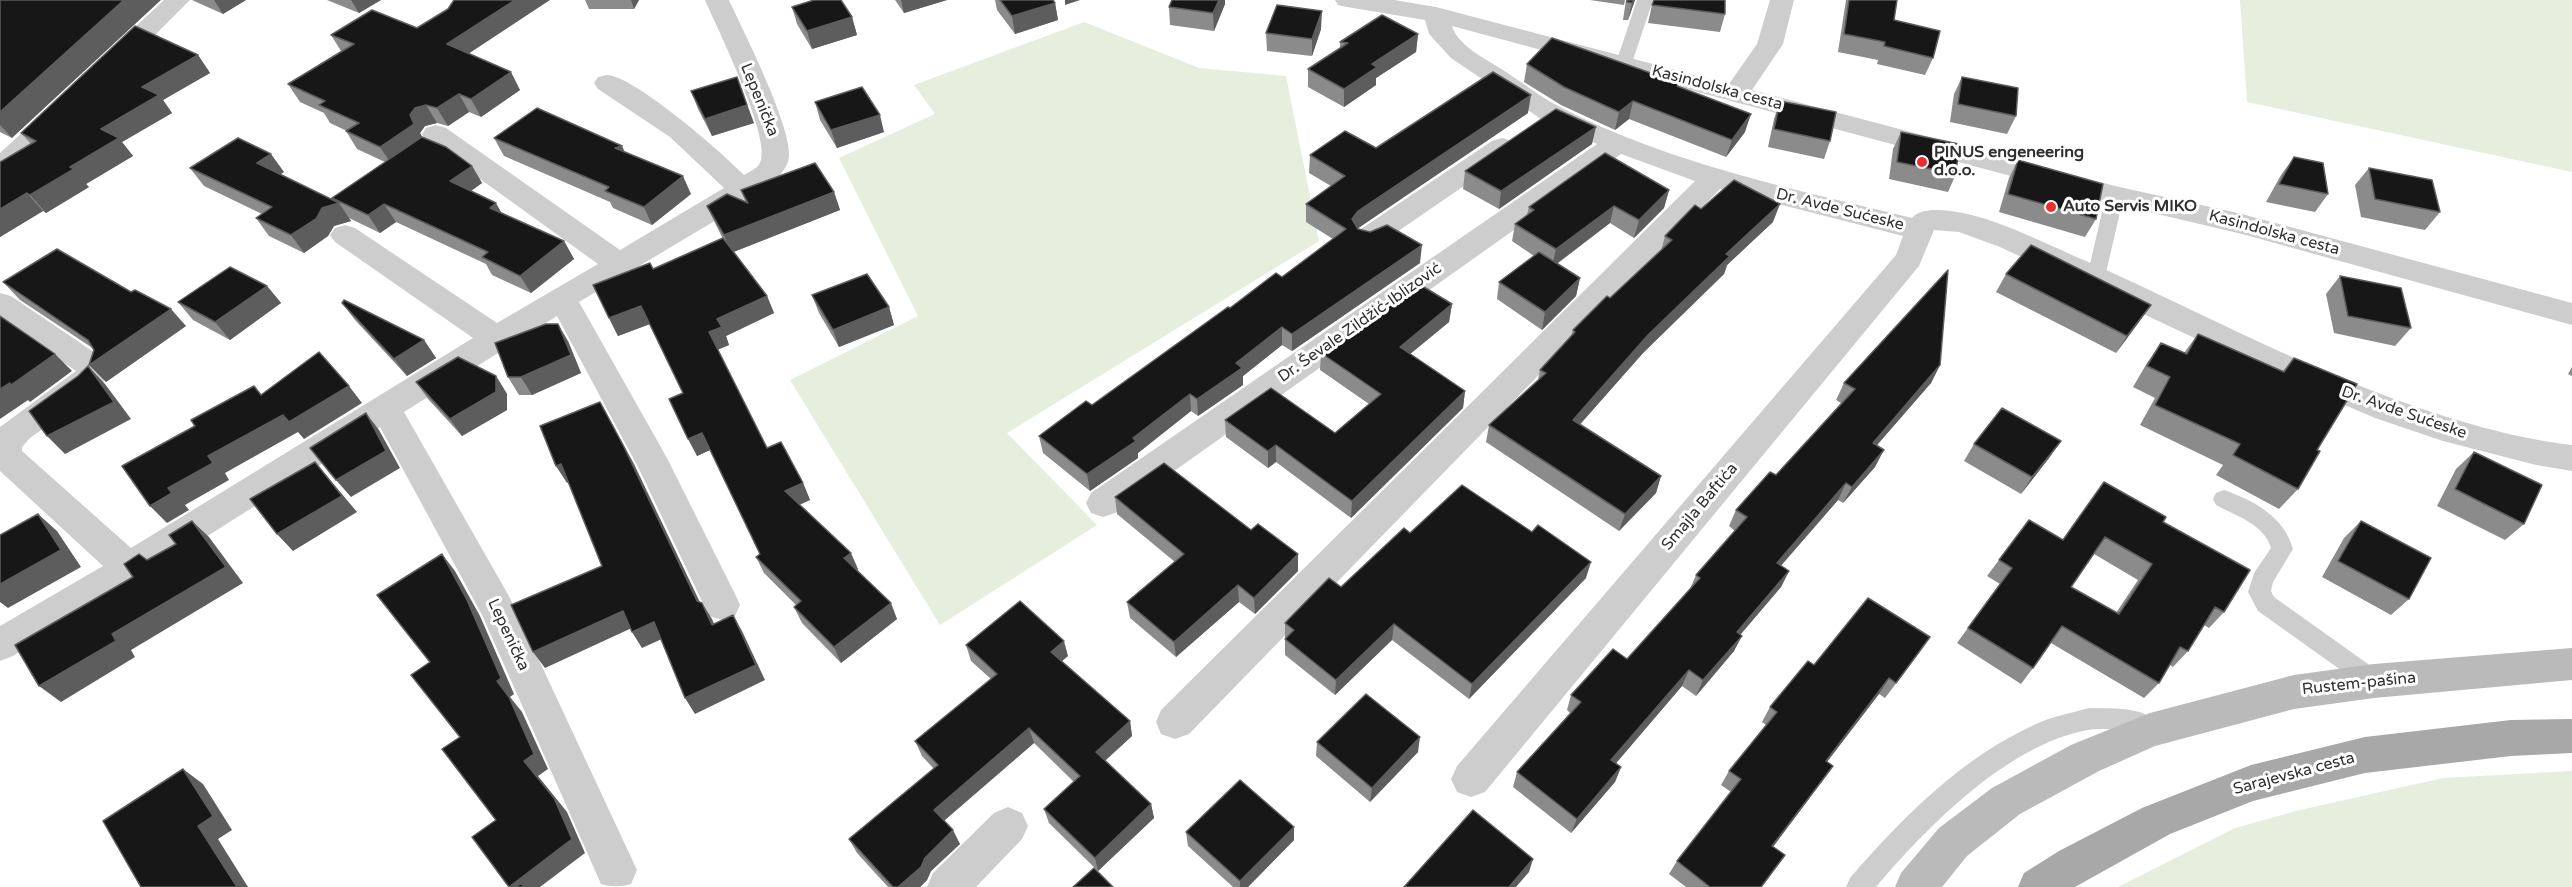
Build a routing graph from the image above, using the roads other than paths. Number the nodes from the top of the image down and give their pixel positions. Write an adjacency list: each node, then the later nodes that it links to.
1 (178, 0): 13 (street)
2 (717, 0): 15 (street, Lepenička)
3 (1347, 0): 6 (street, Kasindolska cesta)
4 (1646, 0): 7 (lane)
5 (1782, 0): 9 (street)
6 (1436, 14): 7 (street, Kasindolska cesta); 10 (street, Dr. Avde Sućeske)
7 (1624, 63): 9 (street, Kasindolska cesta)
8 (606, 83): 15 (street)
9 (1736, 93): 16 (street, Kasindolska cesta)
10 (1534, 124): 12 (street, Dr. Avde Sućeske); 19 (street)
11 (436, 134): 20 (street)
12 (1618, 143): 14 (street, Dr. Avde Sućeske); 29 (street, Dr. Ševale Zildžić-Iblizović)
13 (0, 168)
14 (1714, 178): 17 (street, Dr. Avde Sućeske); 35 (street)
15 (743, 191): 20 (street, Lepenička)
16 (2115, 195): 21 (lane); 24 (street, Kasindolska cesta)
17 (1919, 230): 21 (street, Dr. Avde Sućeske); 38 (street, Smajla Baftića)
18 (345, 235): 25 (street)
19 (1368, 238)
20 (619, 264): 22 (street, Lepenička)
21 (2096, 277): 27 (street, Dr. Avde Sućeske)
22 (562, 298): 25 (street, Lepenička); 31 (street)
23 (0, 304): 30 (street)
24 (2572, 314)
25 (496, 338): 26 (street, Lepenička)
26 (386, 407): 30 (street, Lepenička); 40 (street, Lepenička)
27 (2572, 458)
28 (2224, 500): 34 (lane)
29 (1103, 503)
30 (129, 568): 32 (street, Lepenička)
31 (722, 605)
32 (0, 645)
33 (2572, 664): 34 (main road, Rustem-pašina)
34 (2374, 681): 36 (main road, Rustem-pašina)
35 (1175, 722)
36 (2150, 730): 42 (lane); 43 (main road, Rustem-pašina)
37 (2572, 736): 44 (main road, Sarajevska cesta)
38 (1471, 779)
39 (1008, 826): 41 (street)
40 (616, 870)
41 (948, 887)
42 (1859, 887)
43 (1916, 887)
44 (2039, 887)

